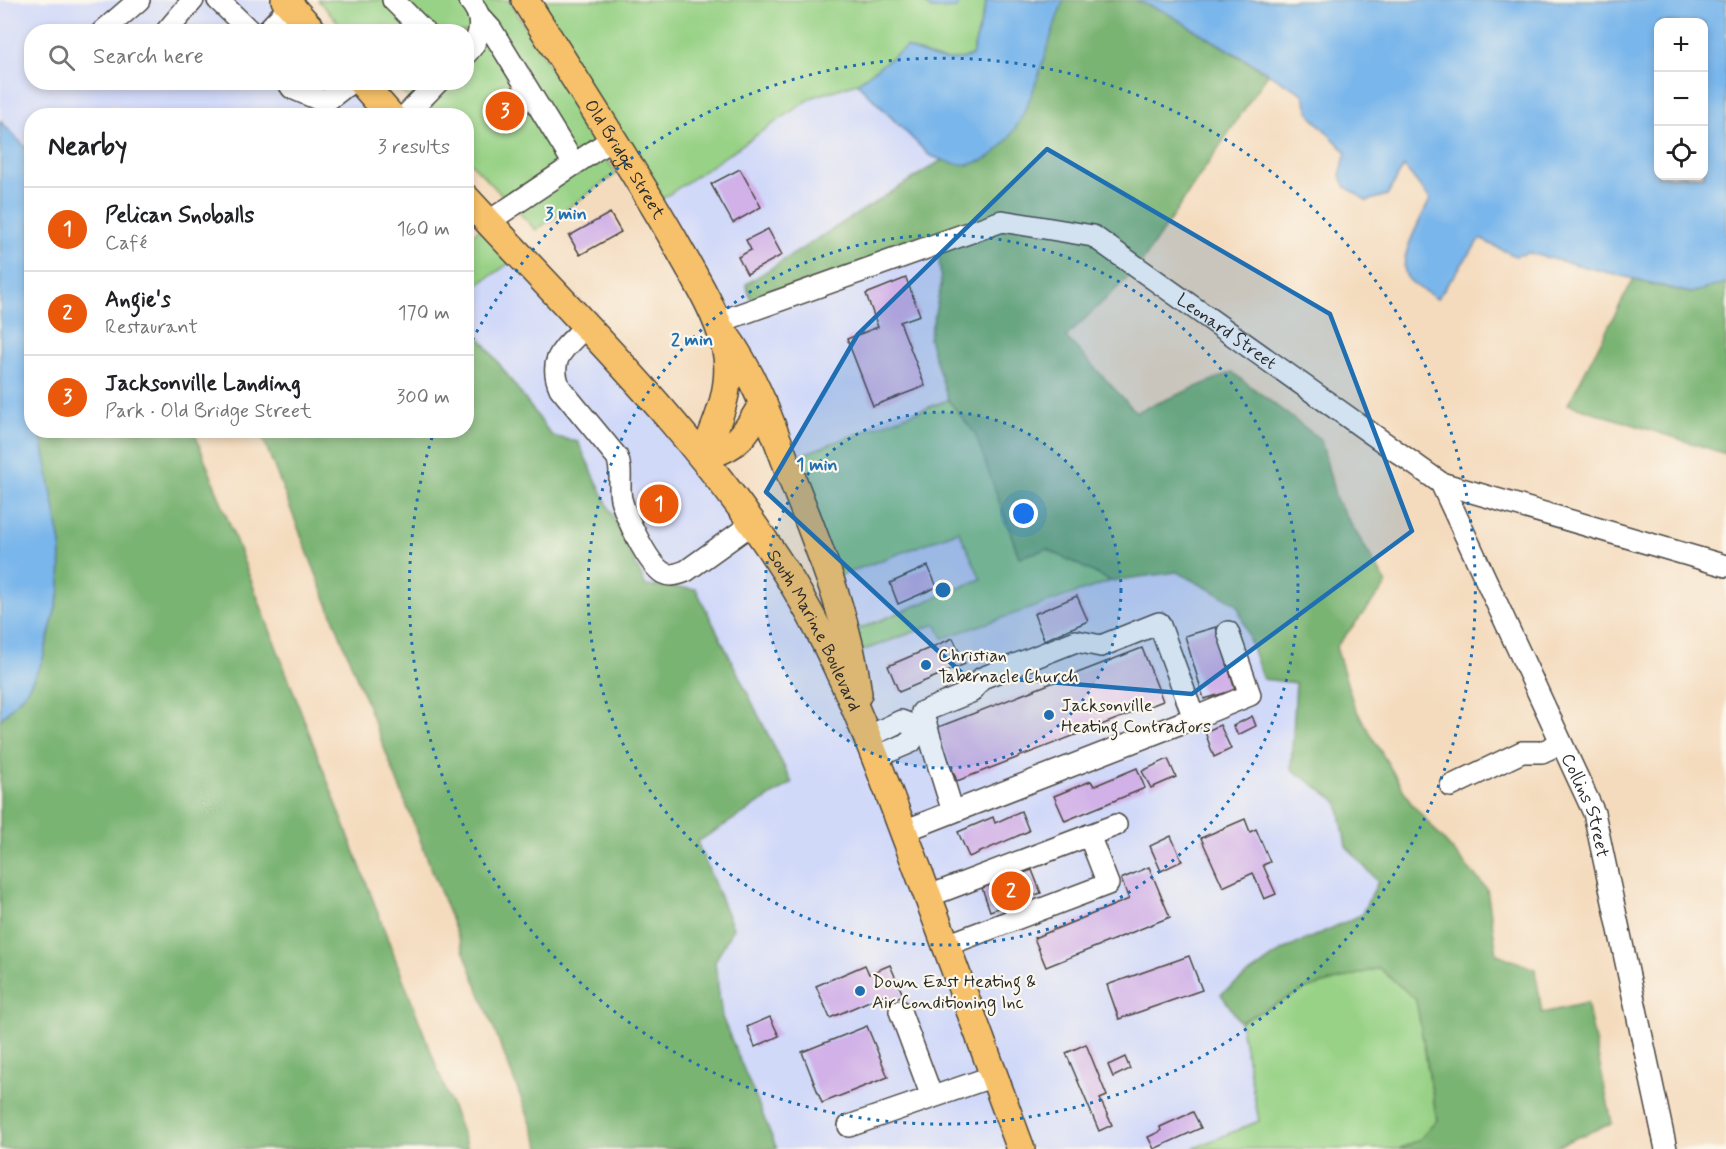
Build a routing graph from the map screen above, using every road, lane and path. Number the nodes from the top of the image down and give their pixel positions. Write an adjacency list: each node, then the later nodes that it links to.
1 (139, 0): 8 (street)
2 (193, 0): 9 (street)
3 (218, 0): 10 (street)
4 (393, 0): 13 (street)
5 (525, 0): 21 (main road, Old Bridge Street)
6 (287, 3): 11 (street); 12 (main road)
7 (474, 8): 14 (street); 22 (street)
8 (111, 24)
9 (173, 24)
10 (243, 24)
11 (272, 24)
12 (307, 24)
13 (417, 24)
14 (474, 46)
15 (297, 90): 16 (street)
16 (341, 90)
17 (368, 90): 19 (main road)
18 (430, 90): 20 (street)
19 (384, 108)
20 (413, 108)
21 (612, 139): 22 (street); 25 (main road, Old Bridge Street)
22 (574, 164): 24 (street)
23 (474, 207): 24 (main road, South Marine Boulevard)
24 (488, 222): 26 (main road, South Marine Boulevard)
25 (716, 323): 27 (main road, Old Bridge Street); 28 (main road, Old Bridge Street); 29 (street, Leonard Street)
26 (585, 327): 28 (main road, South Marine Boulevard); 30 (street)
27 (764, 403): 28 (main road); 35 (main road, Old Bridge Street)
28 (703, 456): 30 (main road, South Marine Boulevard)
29 (1441, 483): 31 (street, Leonard Street); 36 (street, Collins Street)
30 (753, 523): 35 (main road, South Marine Boulevard)
31 (1726, 566)
32 (1228, 632): 33 (street)
33 (1194, 718): 34 (street); 38 (street)
34 (922, 726): 35 (street); 38 (street)
35 (868, 739): 40 (main road, South Marine Boulevard)
36 (1561, 743): 37 (street); 49 (street, Collins Street)
37 (1452, 786)
38 (953, 812): 40 (street)
39 (1116, 825): 41 (street)
40 (904, 831): 42 (main road, South Marine Boulevard)
41 (1089, 835): 42 (street); 43 (street)
42 (929, 896): 43 (main road, South Marine Boulevard)
43 (947, 945): 45 (main road, South Marine Boulevard)
44 (900, 1011): 46 (street)
45 (994, 1076): 46 (street); 48 (main road, South Marine Boulevard)
46 (932, 1097): 47 (street)
47 (849, 1126)
48 (1021, 1149)
49 (1666, 1149)

